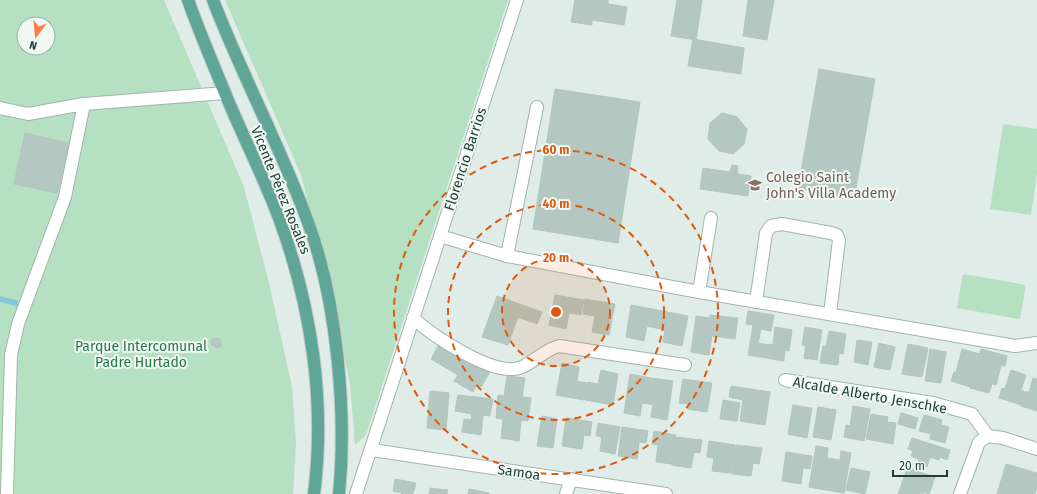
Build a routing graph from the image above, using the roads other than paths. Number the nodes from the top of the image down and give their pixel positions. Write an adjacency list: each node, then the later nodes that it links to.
1 (188, 0): 4 (main road, Vicente Pérez Rosales)
2 (213, 0): 24 (main road, Vicente Pérez Rosales)
3 (517, 0): 9 (street, Florencio Barrios)
4 (225, 93): 5 (street); 23 (main road, Vicente Pérez Rosales)
5 (84, 104): 7 (street); 22 (street)
6 (537, 107): 10 (street)
7 (0, 108)
8 (711, 218): 11 (street)
9 (440, 236): 10 (street); 14 (street, Florencio Barrios)
10 (507, 256): 11 (street)
11 (698, 292): 12 (street)
12 (756, 302): 13 (street); 13 (street)
13 (830, 314): 15 (street)
14 (413, 318): 16 (street); 20 (street, Florencio Barrios)
15 (1037, 343)
16 (685, 365)
17 (785, 380): 18 (street, Alcalde Alberto Jenschke)
18 (988, 436): 19 (street); 28 (street)
19 (1037, 449)
20 (372, 450): 21 (street, Samoa); 25 (street, Florencio Barrios)
21 (571, 479): 26 (street); 27 (street, Samoa)
22 (7, 494)
23 (314, 494)
24 (339, 494)
25 (356, 494)
26 (566, 494)
27 (666, 494)
28 (960, 494)

